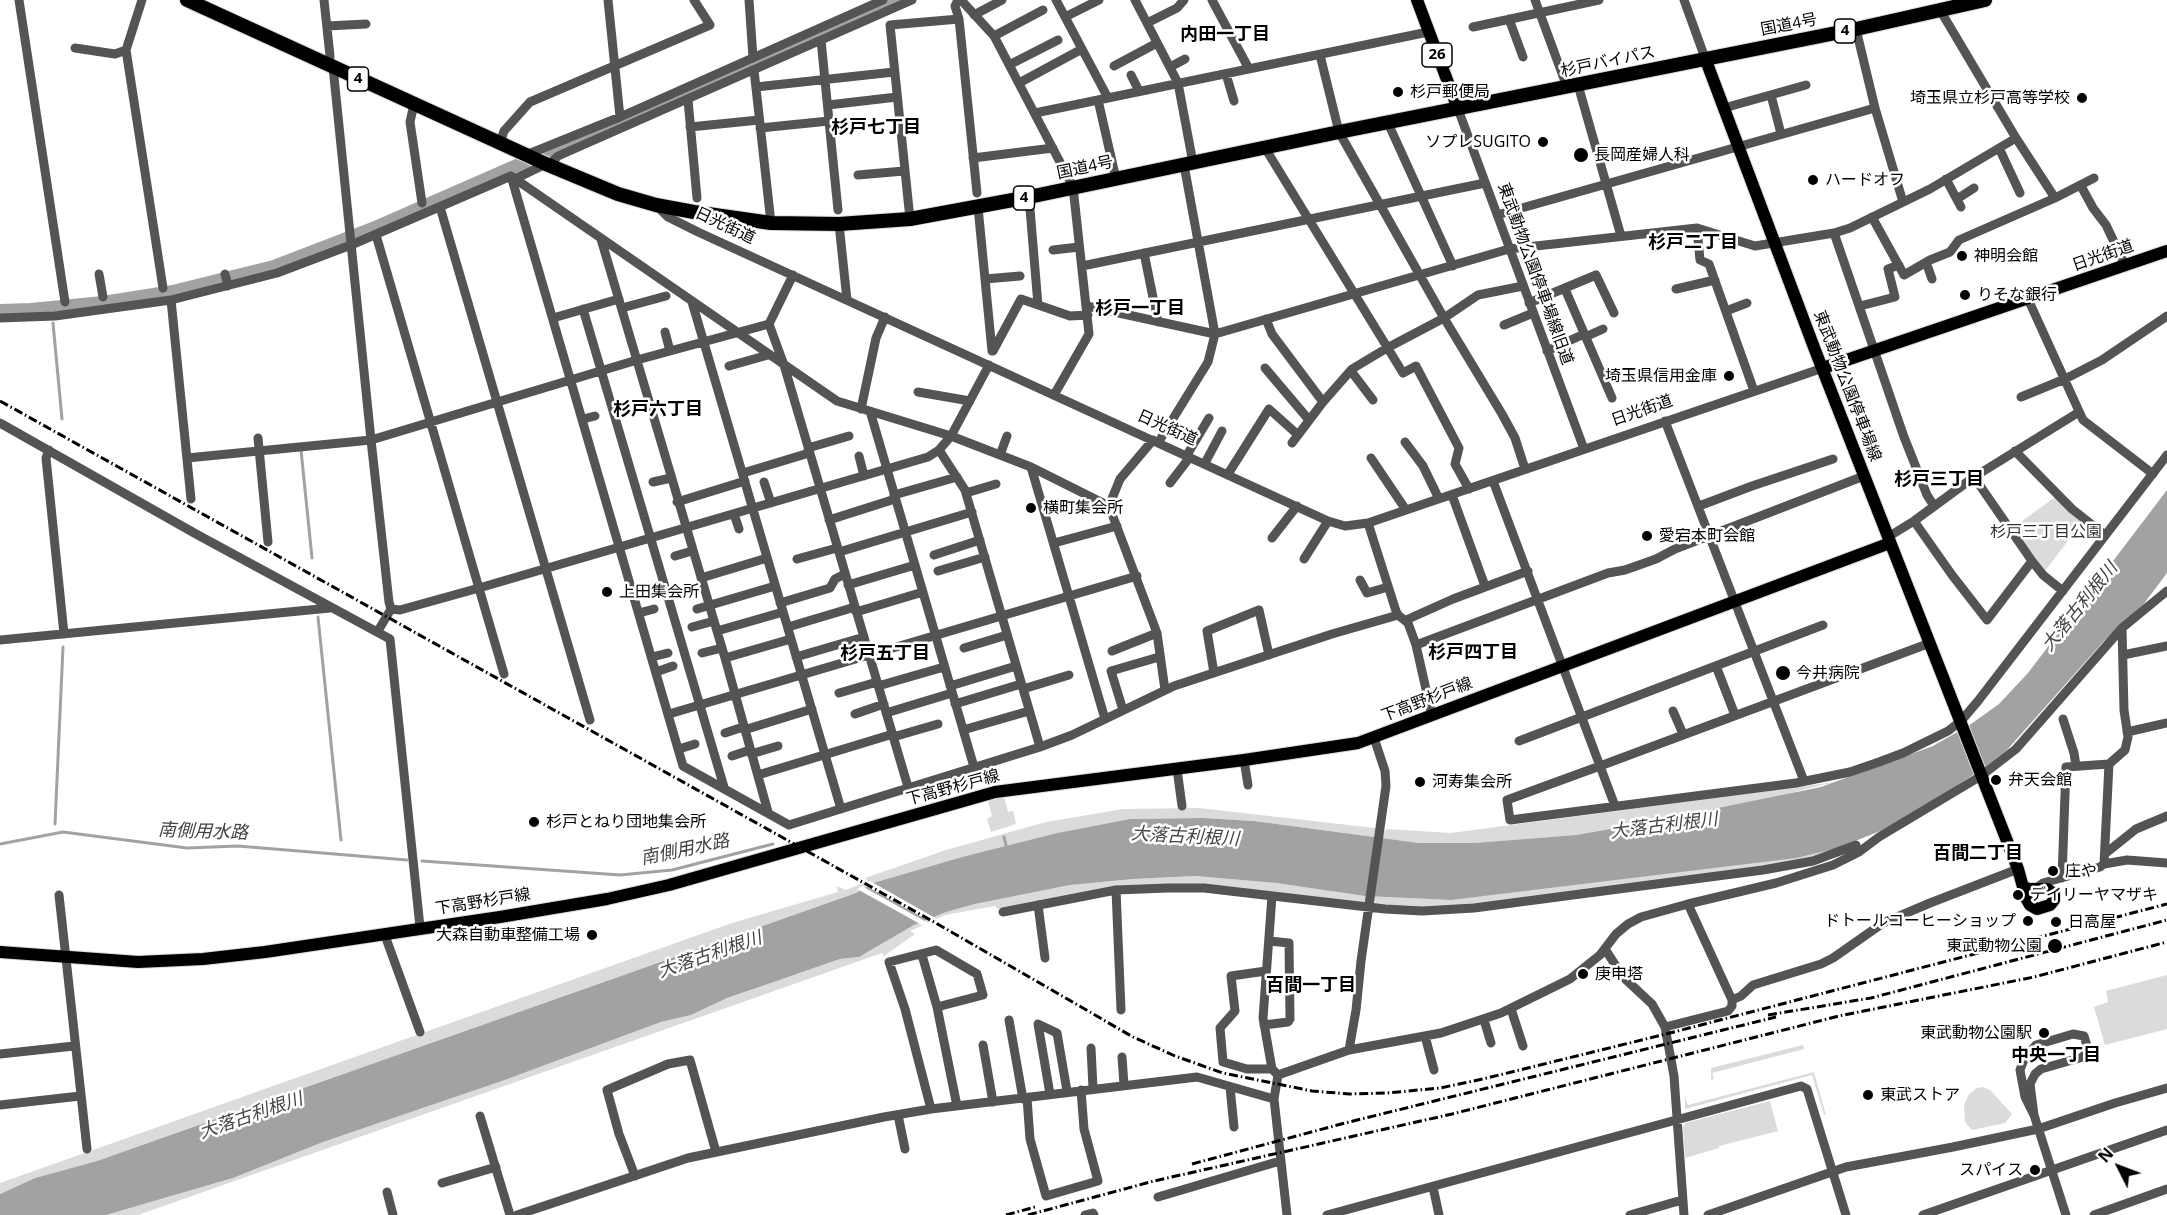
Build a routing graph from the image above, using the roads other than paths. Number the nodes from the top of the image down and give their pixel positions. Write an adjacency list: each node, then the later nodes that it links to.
1 (19, 0): 163 (street)
2 (142, 0): 42 (street)
3 (324, 0): 33 (street)
4 (608, 0): 52 (street)
5 (694, 0): 52 (street)
6 (749, 0): 46 (street)
7 (884, 0): 46 (street)
8 (912, 0): 22 (street)
9 (959, 0): 26 (street); 28 (street)
10 (1002, 0): 26 (street)
11 (1056, 0): 27 (street)
12 (1099, 0): 27 (street)
13 (1135, 0): 30 (street)
14 (1184, 0): 30 (street)
15 (1212, 0): 54 (street)
16 (1417, 0): 36 (main road, 26)
17 (1534, 0): 25 (street)
18 (1599, 0): 25 (street)
19 (1684, 0): 47 (street)
20 (1984, 0): 24 (highway, 国道4号 / 4)
21 (192, 1): 50 (highway, 日光街道 / 4)
22 (889, 10): 32 (street); 38 (street)
23 (1043, 10): 37 (street)
24 (1940, 10): 35 (highway, 国道4号 / 4); 86 (street)
25 (1539, 13): 29 (street); 63 (street)
26 (974, 15): 37 (street)
27 (1065, 17): 43 (street)
28 (959, 19): 32 (street); 93 (street)
29 (1509, 19): 34 (street); 45 (street)
30 (1147, 23): 40 (street)
31 (366, 24): 33 (street)
32 (890, 25): 56 (street)
33 (327, 26): 50 (street)
34 (1473, 27)
35 (1856, 29): 47 (highway, 国道4号 / 4); 76 (street)
36 (1428, 32): 44 (street); 77 (main road, 26)
37 (994, 36): 49 (street)
38 (821, 40): 55 (street); 59 (street)
39 (1058, 40): 49 (street)
40 (1157, 43): 51 (street); 53 (street)
41 (75, 48): 42 (street)
42 (126, 50): 154 (street)
43 (1082, 50): 60 (street); 69 (street)
44 (1320, 55): 54 (street); 84 (street)
45 (1523, 57)
46 (753, 58): 79 (street)
47 (1705, 58): 63 (highway, 杉戸バイパス / 4); 75 (main road, 東武動物公園停車場線)
48 (1185, 59): 53 (street)
49 (1009, 65): 60 (street)
50 (331, 66): 73 (highway, 日光街道 / 4); 133 (street)
51 (1114, 66)
52 (615, 67): 79 (street); 87 (street)
53 (1170, 67): 61 (street)
54 (1249, 69): 57 (street)
55 (754, 70): 64 (street); 70 (street)
56 (894, 72): 59 (street); 67 (street)
57 (1226, 74): 61 (street); 72 (street)
58 (1131, 75): 65 (street)
59 (826, 80): 64 (street); 74 (street)
60 (1019, 83): 78 (street)
61 (1178, 83): 65 (street); 95 (street)
62 (1806, 85): 66 (street)
63 (1573, 86): 68 (highway, 杉戸バイパス / 4); 103 (street)
64 (756, 87): 82 (street)
65 (1139, 92): 69 (street)
66 (1771, 95): 75 (street); 85 (street)
67 (897, 97): 74 (street); 96 (street)
68 (1518, 97): 77 (highway, 国道4号 / 4)
69 (1108, 98): 71 (street)
70 (688, 100): 83 (street); 94 (street)
71 (1098, 100): 78 (street); 100 (street)
72 (1234, 102)
73 (414, 104): 87 (highway, 日光街道 / 4); 114 (street)
74 (828, 105): 80 (street)
75 (1724, 108): 88 (main road, 東武動物公園停車場線)
76 (1875, 108): 85 (street); 113 (street)
77 (1458, 110): 81 (highway, 国道4号 / 4); 102 (street, 東武動物公園停車場線旧道)
78 (1035, 113): 89 (street)
79 (620, 117): 92 (street)
80 (829, 121): 82 (street); 119 (street)
81 (1388, 123): 84 (highway, 国道4号 / 4); 110 (street)
82 (760, 124): 83 (street); 124 (street)
83 (690, 127): 111 (street)
84 (1340, 132): 90 (highway, 国道4号 / 4); 116 (street)
85 (1781, 134): 88 (street)
86 (2016, 138): 91 (street); 112 (street)
87 (500, 143): 92 (highway, 日光街道 / 4)
88 (1738, 146): 103 (street); 132 (main road, 東武動物公園停車場線)
89 (1053, 148): 93 (street); 105 (street)
90 (1265, 148): 95 (highway, 国道4号 / 4); 123 (street)
91 (1999, 148): 101 (street); 108 (street)
92 (527, 155): 94 (highway, 日光街道 / 4)
93 (974, 158): 107 (street)
94 (546, 164): 98 (street); 115 (highway, 日光街道 / 4)
95 (1189, 164): 100 (highway, 国道4号 / 4); 131 (street)
96 (904, 171): 97 (street); 122 (street)
97 (858, 175)
98 (513, 178): 117 (street); 130 (street); 178 (street)
99 (2094, 178): 104 (street)
100 (1116, 179): 105 (highway, 国道4号 / 4)
101 (1946, 180): 106 (street); 113 (street)
102 (1485, 183): 110 (street); 120 (street, 東武動物公園停車場線旧道)
103 (1606, 184): 120 (street); 129 (street)
104 (2081, 186): 112 (street); 143 (street)
105 (1073, 187): 109 (highway, 国道4号 / 4); 134 (street)
106 (1974, 188)
107 (977, 193)
108 (2020, 193)
109 (1029, 197): 118 (highway, 国道4号 / 4); 168 (street)
110 (1422, 197): 116 (street); 142 (street)
111 (697, 198)
112 (2055, 198): 139 (street)
113 (1903, 202): 121 (street)
114 (422, 203)
115 (656, 205): 124 (highway, 国道4号 / 4); 146 (street, 日光街道)
116 (1380, 205): 123 (street); 147 (street)
117 (441, 207): 128 (street); 213 (street)
118 (978, 207): 122 (highway, 国道4号 / 4); 149 (street)
119 (838, 210)
120 (1497, 215): 136 (street, 東武動物公園停車場線旧道)
121 (1872, 217): 127 (street); 140 (street)
122 (910, 219): 125 (highway, 国道4号 / 4)
123 (1308, 220): 131 (street); 157 (street)
124 (771, 223): 125 (highway, 国道4号 / 4)
125 (839, 224): 162 (street)
126 (1696, 228): 129 (street); 132 (street); 151 (street)
127 (1834, 233): 132 (street); 169 (street)
128 (376, 235): 133 (street); 222 (street)
129 (1621, 236): 136 (street)
130 (601, 239): 164 (street); 165 (street)
131 (1199, 242): 138 (street); 187 (street)
132 (1775, 244): 201 (main road, 東武動物公園停車場線)
133 (351, 245): 153 (street); 229 (street)
134 (1079, 247): 135 (street); 141 (street)
135 (1053, 249)
136 (1509, 249): 142 (street); 152 (street, 東武動物公園停車場線旧道)
137 (2167, 250): 143 (main road, 日光街道)
138 (1144, 253): 141 (street); 181 (street)
139 (1926, 262): 140 (street); 150 (street)
140 (1899, 265): 169 (street)
141 (1082, 266): 171 (street)
142 (1453, 266): 147 (street)
143 (2125, 266): 160 (main road, 日光街道)
144 (99, 274): 159 (street)
145 (225, 274): 153 (street)
146 (793, 275): 162 (street, 日光街道); 182 (street)
147 (1420, 275): 157 (street); 179 (street)
148 (1020, 276): 149 (street)
149 (985, 279): 193 (street)
150 (1932, 279)
151 (1715, 280): 155 (street); 172 (street)
152 (1522, 285): 166 (street, 東武動物公園停車場線旧道); 179 (street)
153 (228, 286): 161 (street)
154 (163, 288)
155 (1676, 289)
156 (1565, 290): 166 (street); 174 (street); 188 (street)
157 (1354, 294): 180 (street); 190 (street)
158 (666, 296): 165 (street)
159 (103, 297)
160 (2028, 299): 191 (main road, 日光街道); 204 (street)
161 (171, 300): 177 (street); 242 (street)
162 (847, 300): 176 (street, 日光街道)
163 (65, 302)
164 (692, 302): 186 (street); 189 (street)
165 (620, 303): 170 (street); 196 (street)
166 (1529, 303): 173 (street, 東武動物公園停車場線旧道)
167 (1747, 303): 172 (street)
168 (1038, 305): 171 (street); 193 (street)
169 (1860, 306): 191 (street)
170 (583, 309): 178 (street); 202 (street)
171 (1087, 311): 181 (street); 208 (street)
172 (1726, 311): 206 (street)
173 (1533, 313): 183 (street); 194 (street, 東武動物公園停車場線旧道)
174 (1614, 313)
175 (2167, 316): 204 (street)
176 (885, 317): 197 (street, 日光街道); 215 (street)
177 (0, 318)
178 (553, 318): 205 (street)
179 (1444, 318): 190 (street); 248 (street)
180 (1266, 319): 187 (street); 214 (street)
181 (1158, 322): 187 (street)
182 (769, 324): 186 (street); 198 (street)
183 (1503, 325)
184 (1603, 329): 188 (street)
185 (664, 332): 192 (street)
186 (735, 332): 189 (street); 195 (street)
187 (1215, 334): 230 (street)
188 (1585, 335): 194 (street); 210 (street)
189 (704, 341): 192 (street); 253 (street)
190 (1387, 348): 203 (street); 263 (street)
191 (1875, 350): 201 (main road, 日光街道); 274 (street)
192 (670, 351): 196 (street)
193 (992, 351): 197 (street)
194 (1547, 351): 232 (street, 東武動物公園停車場線旧道)
195 (768, 355): 198 (street); 199 (street)
196 (637, 360): 202 (street); 256 (street)
197 (988, 364): 208 (street, 日光街道); 212 (street)
198 (784, 365): 215 (street); 236 (street)
199 (729, 366)
200 (1265, 368): 220 (street)
201 (1823, 368): 206 (street, 日光街道); 252 (main road, 東武動物公園停車場線)
202 (601, 371): 205 (street); 289 (street)
203 (1351, 371): 211 (street); 214 (street)
204 (2065, 379): 209 (street); 216 (street)
205 (572, 380): 213 (street); 219 (street)
206 (1754, 391): 221 (street, 日光街道)
207 (918, 392): 212 (street)
208 (1054, 395): 230 (street, 日光街道)
209 (2021, 397)
210 (1612, 398)
211 (1373, 400)
212 (970, 401): 226 (street)
213 (497, 402): 222 (street); 306 (street)
214 (1323, 402): 220 (street)
215 (866, 410): 226 (street); 247 (street)
216 (2079, 412): 237 (street); 250 (street)
217 (595, 416): 219 (street)
218 (1209, 418): 241 (street)
219 (583, 419): 295 (street)
220 (1309, 420): 249 (street)
221 (1665, 421): 232 (street, 日光街道); 273 (street)
222 (430, 422): 229 (street); 317 (street)
223 (0, 423): 233 (street)
224 (1222, 431): 245 (street)
225 (849, 436): 236 (street)
226 (951, 436): 234 (street); 238 (street)
227 (1007, 436): 238 (street)
228 (258, 438): 235 (street)
229 (371, 440): 235 (street); 329 (street)
230 (1156, 442): 241 (street, 日光街道); 271 (street)
231 (1405, 442): 268 (street)
232 (1584, 449): 248 (street, 日光街道)
233 (49, 450): 326 (street); 342 (street)
234 (939, 450): 247 (street); 254 (street)
235 (259, 451): 242 (street); 293 (street)
236 (808, 451): 253 (street); 262 (street)
237 (2015, 451): 255 (street); 287 (street)
238 (1000, 455): 246 (street)
239 (2167, 455): 250 (street)
240 (859, 456): 251 (street)
241 (1188, 456): 245 (street, 日光街道); 260 (street)
242 (187, 458): 267 (street)
243 (1371, 458): 276 (street)
244 (1833, 459): 273 (street)
245 (1205, 463): 249 (street, 日光街道)
246 (1031, 467): 271 (street); 294 (street)
247 (886, 469): 251 (street); 266 (street)
248 (1525, 469): 257 (street, 日光街道)
249 (1228, 474): 272 (street, 日光街道)
250 (2153, 474): 287 (street)
251 (864, 476): 262 (street)
252 (1864, 476): 288 (street); 292 (main road, 東武動物公園停車場線)
253 (744, 477): 269 (street); 275 (street)
254 (957, 477): 264 (street); 266 (street)
255 (1974, 477): 274 (street); 304 (street)
256 (671, 478): 258 (street); 269 (street)
257 (1493, 481): 263 (street, 日光街道); 308 (street)
258 (653, 482)
259 (764, 482): 270 (street)
260 (1170, 483)
261 (996, 484): 264 (street)
262 (820, 489): 270 (street); 279 (street)
263 (1468, 489): 265 (street, 日光街道)
264 (966, 493): 277 (street)
265 (1452, 495): 268 (street, 日光街道); 315 (street)
266 (895, 497): 279 (street); 286 (street)
267 (191, 499)
268 (1439, 499): 276 (street, 日光街道)
269 (678, 501): 284 (street)
270 (771, 503): 275 (street)
271 (1109, 506): 283 (street)
272 (1297, 506): 280 (street, 日光街道); 290 (street)
273 (1699, 506): 288 (street)
274 (1934, 506): 281 (street)
275 (753, 508): 278 (street); 301 (street)
276 (1406, 510): 282 (street, 日光街道)
277 (972, 512): 286 (street); 291 (street)
278 (734, 514): 284 (street); 285 (street)
279 (829, 520): 296 (street)
280 (1328, 520): 282 (street, 日光街道); 303 (street)
281 (1914, 521): 292 (street); 304 (street)
282 (1368, 523): 316 (street)
283 (1117, 526): 294 (street); 310 (street)
284 (685, 528): 289 (street); 297 (street)
285 (739, 529)
286 (905, 533): 296 (street); 305 (street)
287 (2105, 535): 318 (street)
288 (1710, 536): 322 (street); 323 (street)
289 (650, 538): 295 (street); 382 (street)
290 (1272, 538)
291 (980, 540): 298 (street); 300 (street)
292 (1889, 540): 323 (main road, 下高野杉戸線); 348 (main road, 東武動物公園停車場線)
293 (268, 542)
294 (1054, 543): 321 (street)
295 (620, 547): 306 (street); 331 (street)
296 (838, 550): 302 (street); 309 (street)
297 (692, 551): 299 (street); 311 (street)
298 (934, 555)
299 (675, 556)
300 (985, 557): 307 (street); 332 (street)
301 (767, 558): 311 (street); 314 (street)
302 (797, 559)
303 (1304, 559)
304 (2032, 561): 318 (street)
305 (915, 566): 313 (street); 320 (street)
306 (549, 567): 317 (street); 395 (street)
307 (938, 571)
308 (1528, 571): 315 (street); 322 (street)
309 (845, 574): 313 (street); 325 (street)
310 (1137, 576): 321 (street); 341 (street)
311 (701, 578): 324 (street)
312 (1360, 580): 316 (street)
313 (848, 585): 330 (street)
314 (775, 586): 324 (street); 325 (street)
315 (1485, 586): 333 (street)
316 (1388, 587): 333 (street)
317 (479, 588): 329 (street); 371 (street)
318 (2064, 591): 396 (street)
319 (2167, 591): 338 (street)
320 (923, 592): 330 (street); 344 (street)
321 (1069, 596): 332 (street); 393 (street)
322 (1539, 599): 349 (street); 368 (street)
323 (1736, 602): 354 (street); 368 (main road, 下高野杉戸線)
324 (709, 606): 328 (street); 334 (street)
325 (782, 607): 337 (street); 340 (street)
326 (330, 608): 339 (street); 342 (street)
327 (654, 609): 331 (street)
328 (697, 609)
329 (395, 610): 339 (street)
330 (856, 610): 337 (street); 345 (street)
331 (639, 613): 360 (street)
332 (1002, 616): 343 (street); 344 (street)
333 (1402, 618): 349 (street); 358 (street)
334 (714, 621): 336 (street); 340 (street)
335 (1823, 625): 354 (street)
336 (692, 627)
337 (788, 627): 346 (street)
338 (2122, 628): 359 (street); 421 (street)
339 (378, 631): 446 (street)
340 (717, 631): 351 (street)
341 (1157, 633): 353 (street); 362 (street)
342 (64, 634): 347 (street)
343 (1007, 635): 352 (street); 365 (street)
344 (935, 636): 357 (street); 367 (street)
345 (864, 637): 357 (street); 361 (street)
346 (791, 639): 361 (street); 363 (street)
347 (0, 640)
348 (1930, 643): 380 (street); 396 (main road, 東武動物公園停車場線)
349 (1416, 645): 391 (street)
350 (2167, 646): 359 (street)
351 (722, 648): 356 (street); 363 (street)
352 (964, 648)
353 (1112, 651)
354 (1754, 652): 366 (street); 380 (street)
355 (668, 653): 360 (street)
356 (702, 653)
357 (869, 655): 372 (street); 374 (street)
358 (1269, 655): 370 (street); 370 (street)
359 (2123, 655): 401 (street)
360 (652, 657): 369 (street)
361 (796, 657): 372 (street)
362 (1160, 657): 377 (street); 385 (street)
363 (725, 658): 379 (street)
364 (673, 666): 369 (street)
365 (1016, 666): 375 (street); 376 (street)
366 (1716, 666): 390 (street); 392 (street)
367 (944, 667): 374 (street); 376 (street)
368 (1563, 667): 391 (main road, 下高野杉戸線); 392 (street)
369 (656, 672): 388 (street)
370 (1214, 673): 377 (street)
371 (504, 674)
372 (802, 675): 379 (street); 383 (street)
373 (1069, 675): 375 (street)
374 (878, 684): 378 (street); 384 (street)
375 (1022, 687): 381 (street); 386 (street)
376 (951, 689): 381 (street); 384 (street)
377 (1166, 690): 385 (street)
378 (839, 693)
379 (735, 695): 382 (street); 399 (street)
380 (1773, 700): 390 (street); 422 (street)
381 (955, 704): 400 (street)
382 (699, 705): 388 (street); 425 (street)
383 (812, 709): 399 (street); 412 (street)
384 (885, 709): 389 (street); 404 (street)
385 (1123, 710): 393 (street)
386 (1029, 711): 400 (street); 409 (street)
387 (1673, 711): 403 (street)
388 (669, 714): 410 (street)
389 (855, 714)
390 (1734, 715): 403 (street)
391 (1432, 716): 405 (main road, 下高野杉戸線)
392 (1581, 717): 406 (street); 416 (street)
393 (1105, 719): 409 (street)
394 (2063, 719): 417 (street)
395 (590, 720)
396 (1961, 723): 421 (main road, 東武動物公園停車場線); 422 (street)
397 (2167, 723): 401 (street)
398 (938, 724): 404 (street)
399 (743, 728): 402 (street); 411 (street)
400 (963, 730): 418 (street)
401 (2127, 732): 415 (street)
402 (725, 733)
403 (1683, 734): 416 (street)
404 (893, 736): 412 (street); 424 (street)
405 (1374, 738): 414 (main road, 下高野杉戸線); 444 (street)
406 (1519, 741)
407 (695, 744): 410 (street)
408 (778, 746): 411 (street)
409 (1040, 747): 418 (street)
410 (679, 749): 425 (street)
411 (751, 752): 413 (street); 420 (street)
412 (825, 754): 420 (street); 428 (street)
413 (732, 756)
414 (1244, 760): 419 (main road, 下高野杉戸線); 423 (street)
415 (2109, 764): 417 (street); 432 (street)
416 (1600, 766): 427 (street); 427 (street)
417 (2076, 766): 436 (street)
418 (974, 767): 424 (street)
419 (1177, 769): 426 (street); 446 (main road, 下高野杉戸線)
420 (758, 775): 429 (street)
421 (1981, 775): 435 (main road); 442 (street)
422 (1804, 781): 427 (street)
423 (1248, 785)
424 (908, 787): 428 (street)
425 (724, 788): 429 (street)
426 (1182, 806)
427 (1615, 806)
428 (841, 809): 429 (street)
429 (768, 812)
430 (2167, 816): 432 (street)
431 (1856, 845): 444 (street)
432 (2106, 853): 434 (street)
433 (2167, 862): 434 (street)
434 (2104, 864): 436 (street)
435 (2018, 869): 437 (main road); 455 (street)
436 (2060, 878): 437 (street); 439 (street)
437 (2030, 888): 439 (main road); 439 (main road)
438 (1116, 890): 441 (street); 443 (street); 458 (street)
439 (2052, 892)
440 (59, 895): 452 (street)
441 (1272, 896): 444 (street); 448 (street)
442 (1688, 904): 449 (street); 455 (street)
443 (1038, 905): 445 (street); 453 (street)
444 (1370, 906): 470 (street)
445 (1003, 912)
446 (420, 927): 447 (main road, 下高野杉戸線)
447 (386, 933): 452 (main road, 下高野杉戸線); 463 (street)
448 (1269, 941): 454 (street); 461 (street)
449 (1605, 949): 457 (street); 462 (street)
450 (0, 952): 452 (main road, 下高野杉戸線)
451 (922, 955): 456 (street); 456 (street); 488 (street)
452 (65, 956): 467 (street)
453 (1045, 958)
454 (1266, 970): 461 (street); 474 (street)
455 (1732, 1000): 462 (street)
456 (937, 1007): 487 (street)
457 (1511, 1009): 460 (street); 468 (street)
458 (1121, 1010)
459 (1009, 1020): 483 (street)
460 (1484, 1020): 464 (street); 465 (street)
461 (1264, 1025): 474 (street)
462 (1665, 1027): 492 (street)
463 (420, 1032)
464 (1425, 1036): 470 (street); 473 (street)
465 (1491, 1043)
466 (983, 1045): 485 (street)
467 (74, 1046): 471 (street); 482 (street)
468 (1523, 1046)
469 (1091, 1048): 477 (street)
470 (1349, 1050): 474 (street)
471 (0, 1054)
472 (1122, 1057): 475 (street)
473 (1434, 1070)
474 (1275, 1072): 484 (street)
475 (1124, 1084): 476 (street); 477 (street)
476 (1230, 1087): 484 (street); 493 (street)
477 (1093, 1088): 479 (street)
478 (2167, 1088): 494 (street)
479 (1081, 1090): 480 (street); 483 (street)
480 (1067, 1091): 481 (street); 481 (street)
481 (1050, 1094): 483 (street)
482 (80, 1096): 486 (street); 496 (street)
483 (1025, 1099): 485 (street)
484 (1274, 1099): 499 (street)
485 (993, 1102): 487 (street)
486 (0, 1105)
487 (957, 1106): 488 (street)
488 (932, 1109): 489 (street)
489 (898, 1114): 497 (street); 498 (street)
490 (2034, 1115): 490 (street); 494 (street)
491 (480, 1116): 500 (street)
492 (1676, 1121): 502 (street); 505 (street); 509 (street)
493 (1234, 1127)
494 (2038, 1129): 501 (street); 502 (street)
495 (2167, 1130): 501 (street)
496 (87, 1149)
497 (905, 1149)
498 (716, 1152): 503 (street); 503 (street)
499 (1280, 1161): 508 (street); 515 (street)
500 (496, 1167): 504 (street); 511 (street)
501 (2051, 1170): 522 (street); 523 (street)
502 (1833, 1171): 520 (street); 521 (street)
503 (635, 1176): 512 (street)
504 (442, 1184)
505 (1433, 1187): 516 (street); 517 (street)
506 (2167, 1189): 524 (street)
507 (387, 1192): 510 (street)
508 (1158, 1197)
509 (1682, 1200): 518 (street); 519 (street)
510 (393, 1215)
511 (510, 1215)
512 (517, 1215)
513 (1085, 1215): 514 (street)
514 (1094, 1215)
515 (1287, 1215)
516 (1327, 1215)
517 (1439, 1215)
518 (1630, 1215)
519 (1684, 1215)
520 (1707, 1215)
521 (1846, 1215)
522 (1923, 1215)
523 (2066, 1215)
524 (2094, 1215)

